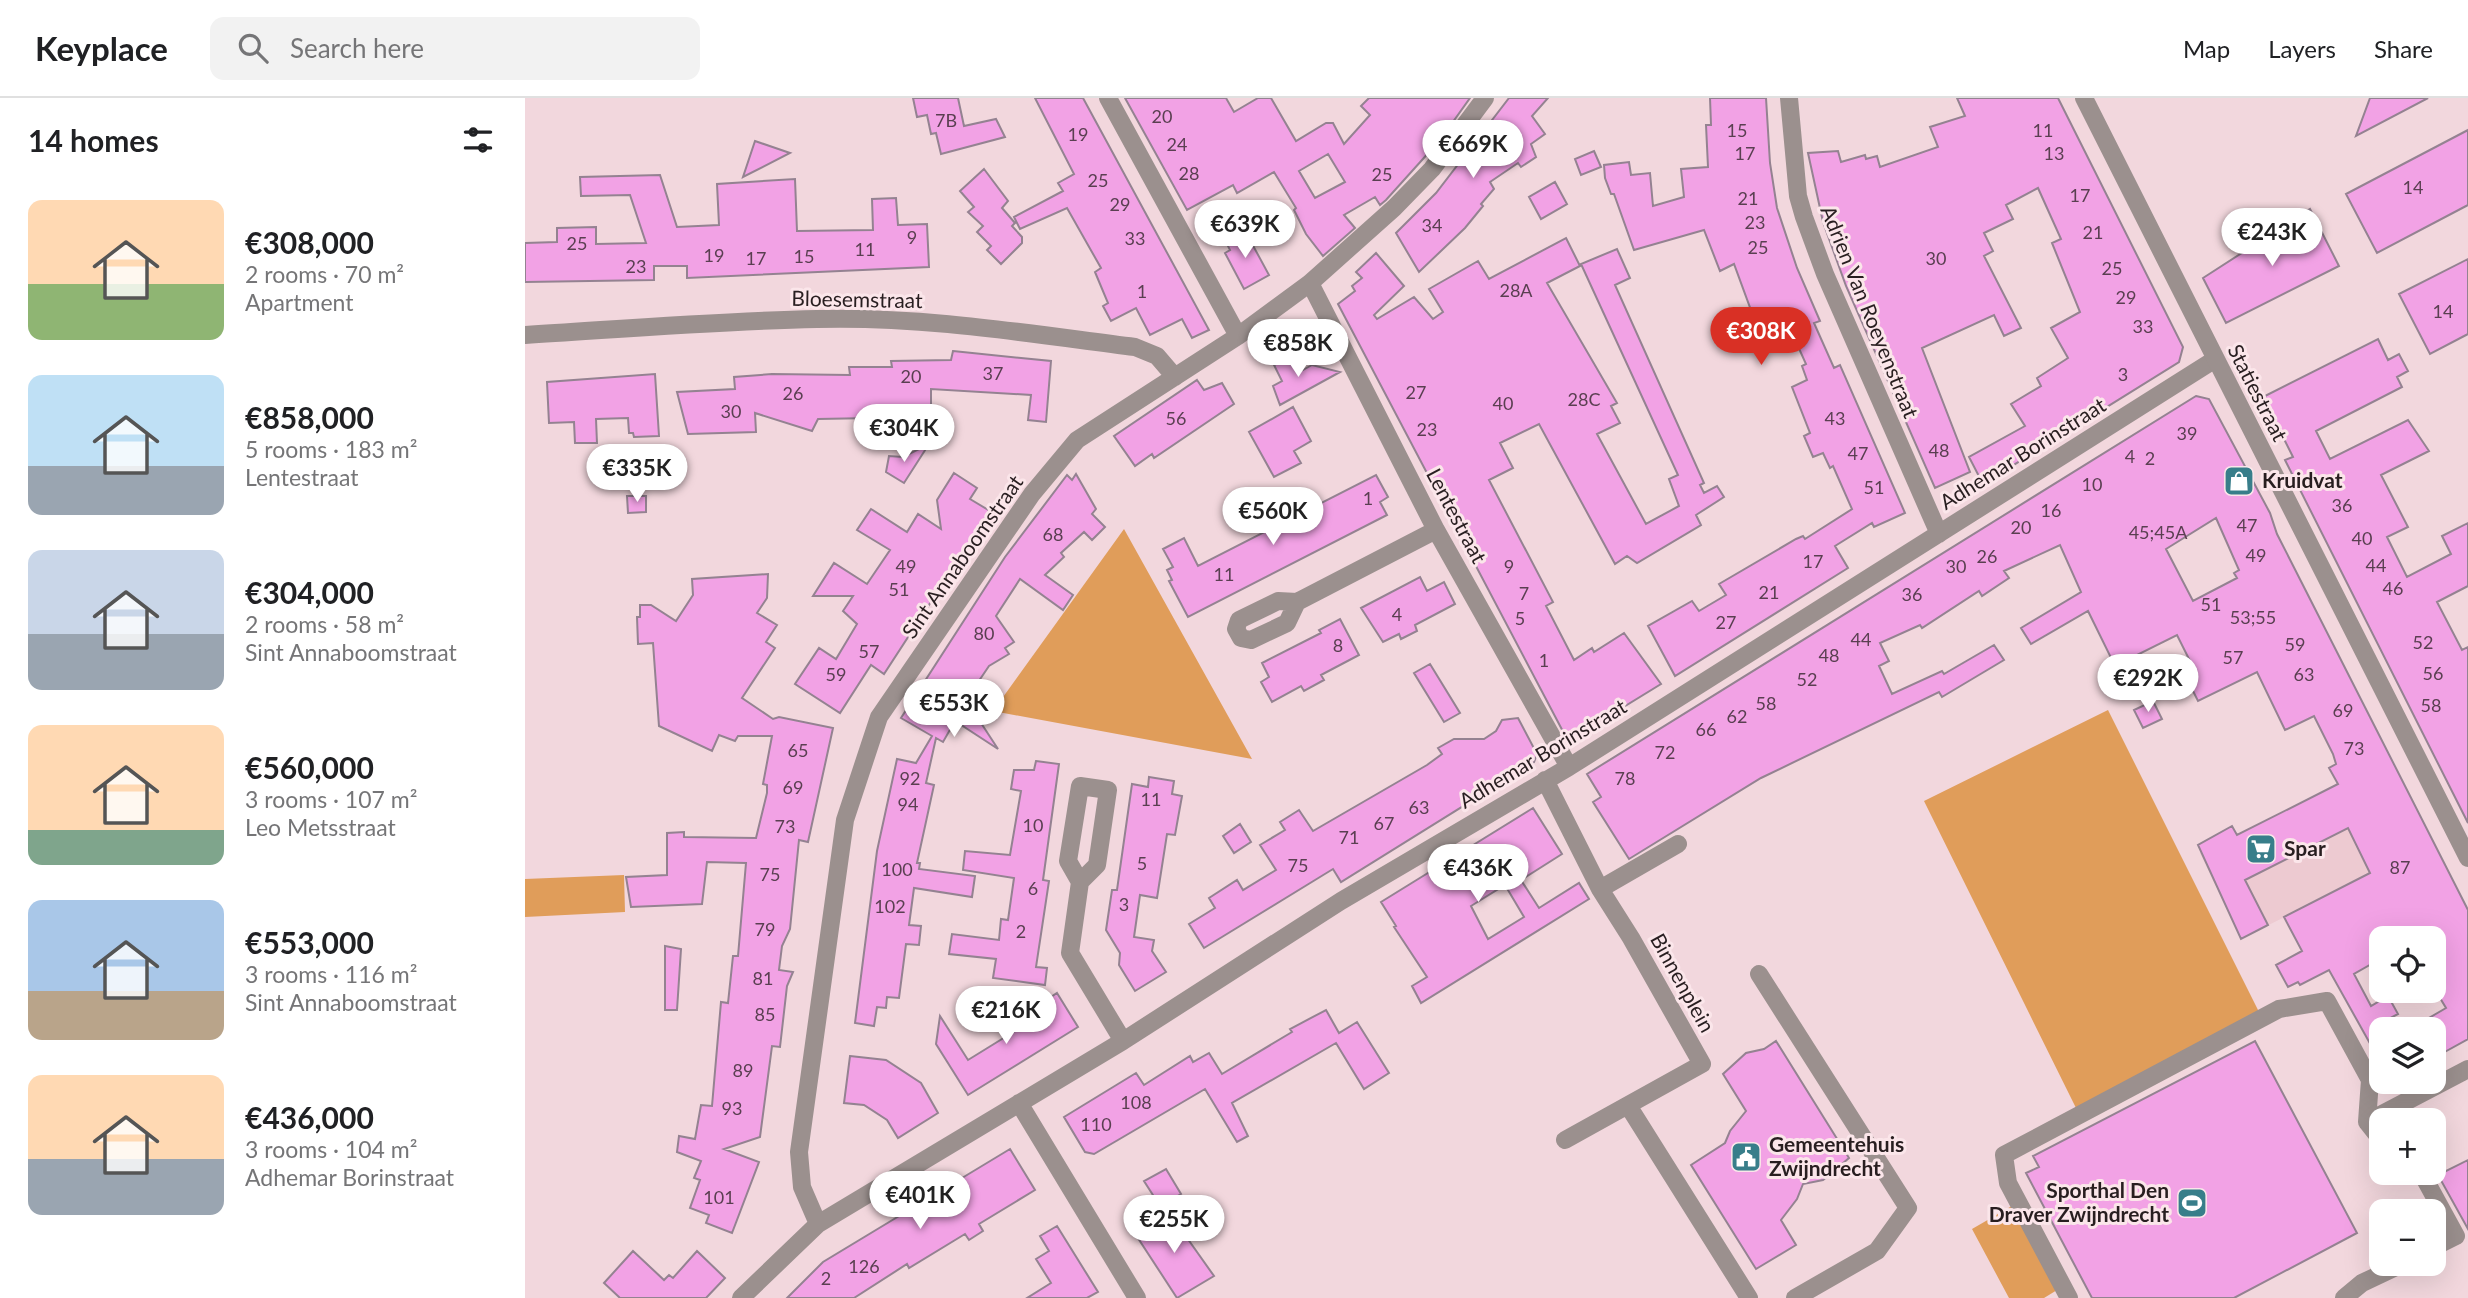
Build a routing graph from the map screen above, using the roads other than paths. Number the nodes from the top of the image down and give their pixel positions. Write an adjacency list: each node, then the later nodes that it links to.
1 (1108, 98): 7 (street)
2 (1485, 98): 5 (street, Sint Annaboomstraat)
3 (1789, 98): 11 (street, Adrien Van Roeyenstraat)
4 (2084, 98): 8 (street, Statiestraat)
5 (1310, 283): 7 (street, Sint Annaboomstraat); 10 (street, Lentestraat)
6 (525, 335): 9 (street, Bloesemstraat)
7 (1238, 336): 9 (street, Sint Annaboomstraat)
8 (2214, 359): 11 (street, Adhemar Borinstraat); 16 (street, Statiestraat)
9 (1175, 377): 28 (street, Sint Annaboomstraat)
10 (1436, 530): 12 (street); 13 (street, Lentestraat)
11 (1939, 534): 13 (street, Adhemar Borinstraat)
12 (1297, 602)
13 (1569, 767): 14 (street, Adhemar Borinstraat)
14 (1545, 780): 18 (street, Binnenplein); 20 (street, Adhemar Borinstraat)
15 (1678, 844): 18 (street)
16 (2468, 858)
17 (1080, 882): 17 (street); 20 (street)
18 (1600, 889): 23 (street, Binnenplein)
19 (1759, 974): 34 (street)
20 (1123, 1041): 22 (street, Adhemar Borinstraat)
21 (2468, 1069): 24 (street)
22 (1019, 1103): 28 (street, Adhemar Borinstraat); 32 (street)
23 (1629, 1107): 26 (street); 33 (street)
24 (2367, 1122): 25 (street); 35 (street)
25 (2369, 1124)
26 (1565, 1140)
27 (2446, 1218): 29 (street)
28 (818, 1224): 31 (street, Adhemar Borinstraat)
29 (2446, 1242)
30 (2377, 1276): 36 (street)
31 (741, 1298)
32 (1137, 1298)
33 (1749, 1298)
34 (1795, 1298)
35 (2069, 1298)
36 (2344, 1298)

